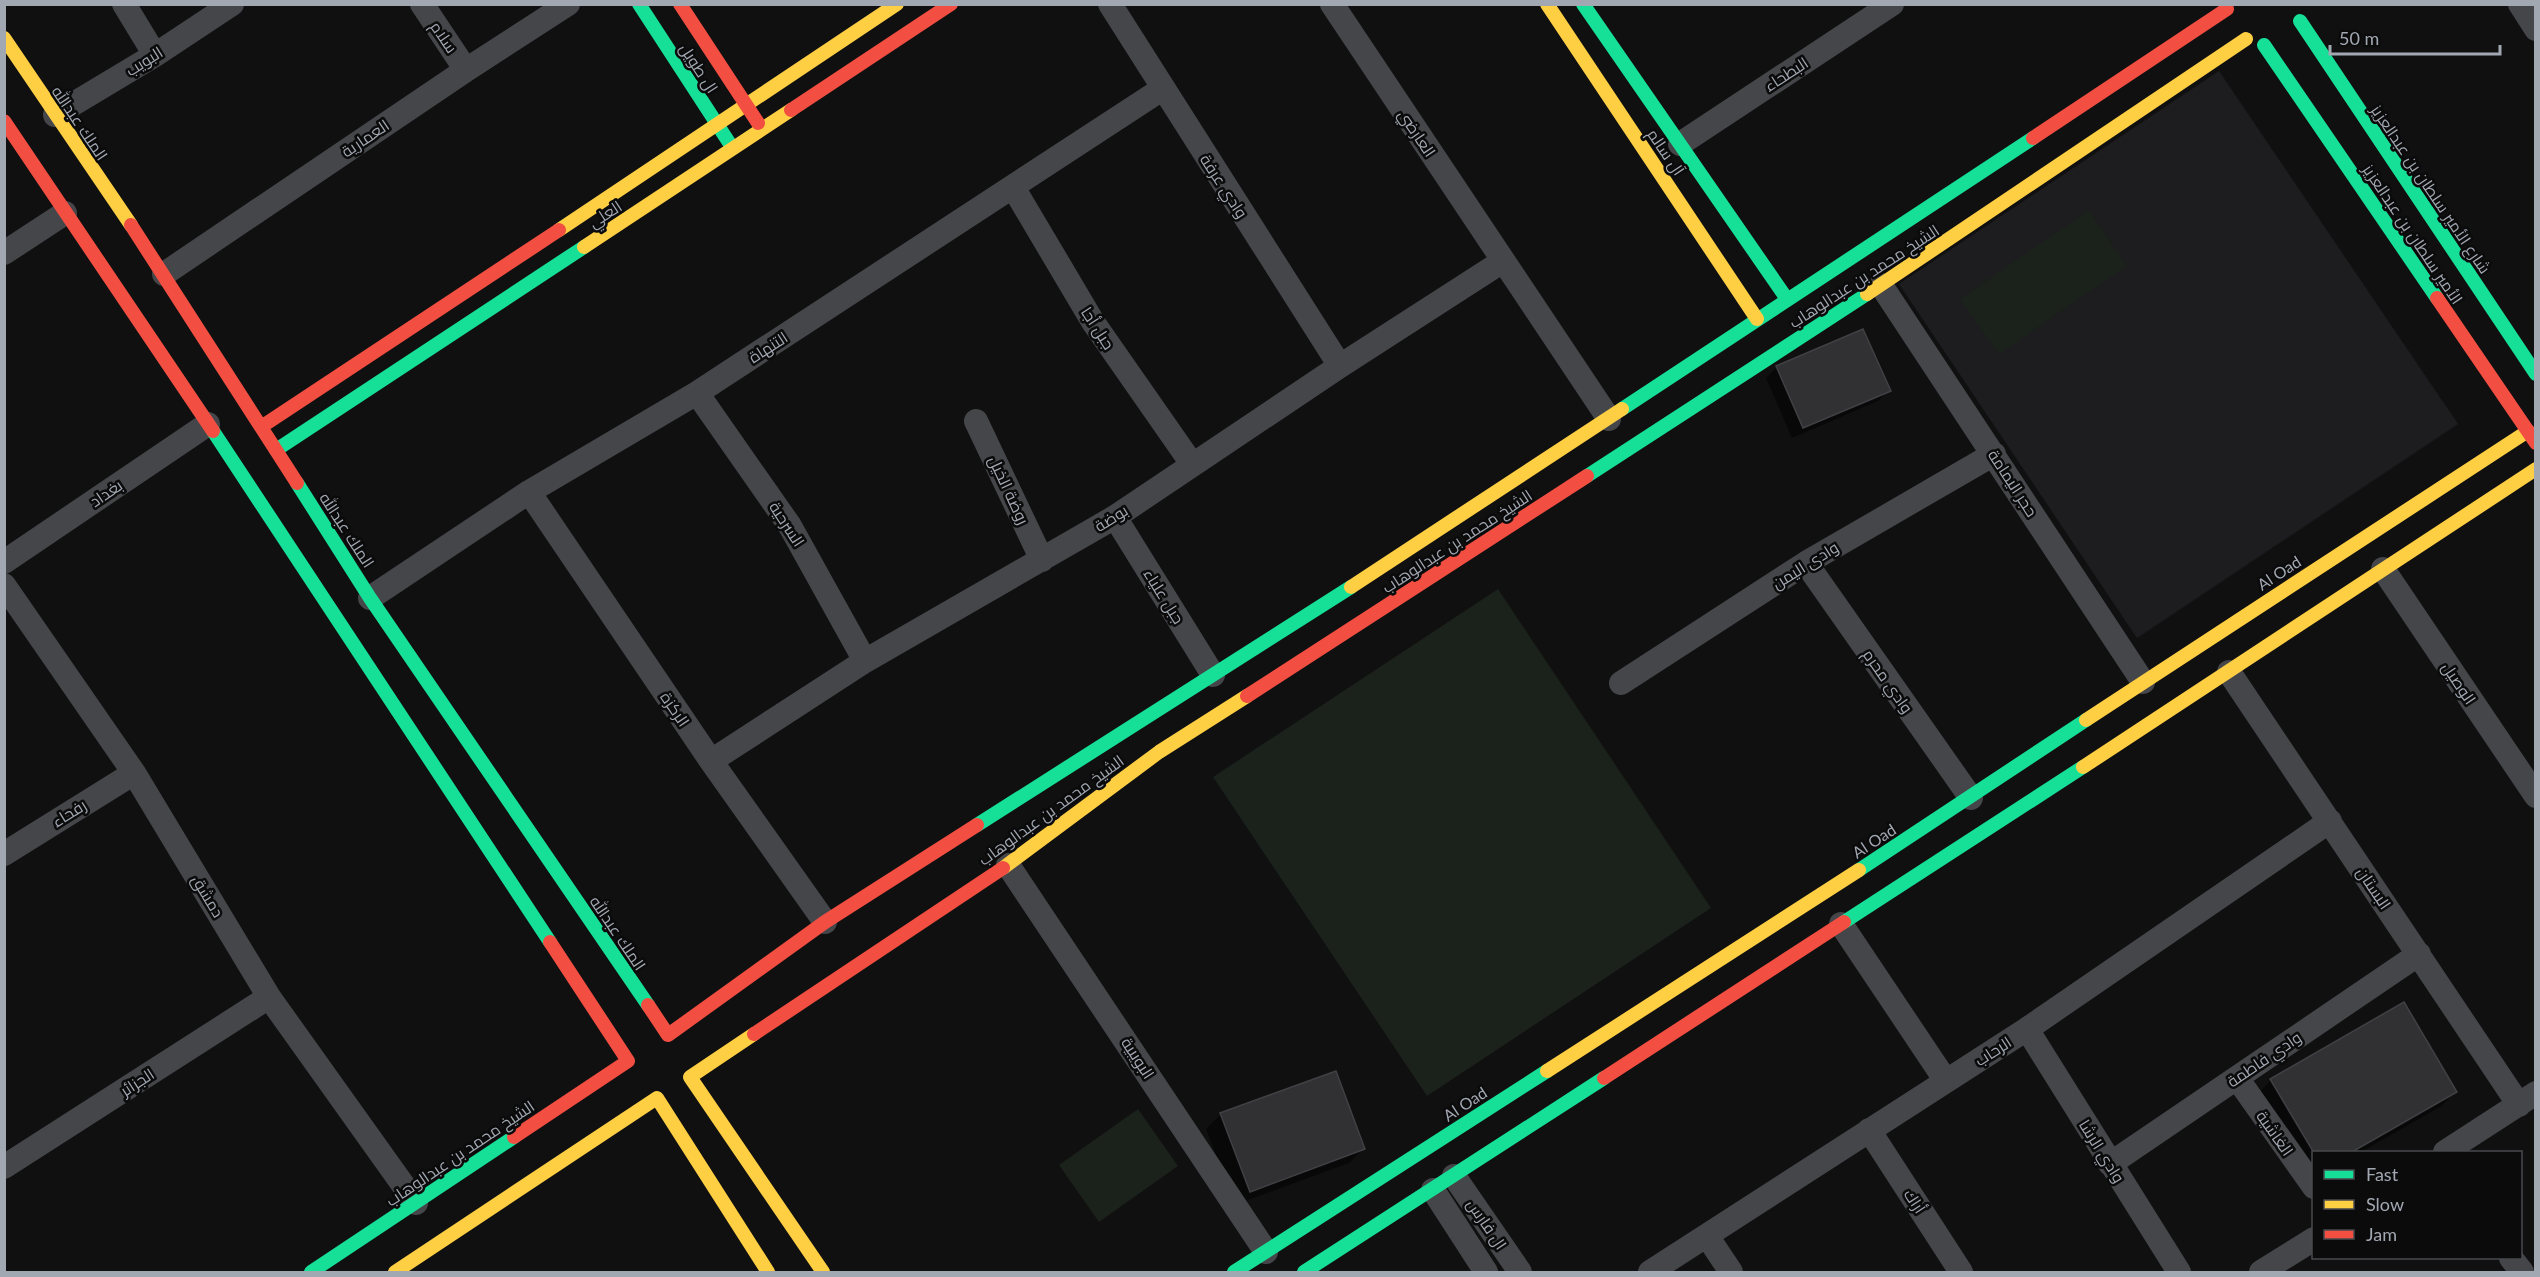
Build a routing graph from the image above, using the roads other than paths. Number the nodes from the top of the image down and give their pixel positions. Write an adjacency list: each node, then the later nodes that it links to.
1 (124, 4): 19 (street)
2 (232, 4): 19 (street, البويب)
3 (422, 4): 20 (street, سلام)
4 (568, 4): 20 (street, العمارية)
5 (639, 4): 25 (street, ال طويل)
6 (680, 4): 22 (street, ال طويل)
7 (897, 4): 22 (street, العلي)
8 (951, 4): 26 (street, العلي)
9 (1110, 4): 21 (street, وادي عرفة)
10 (1332, 4): 32 (street, العارضي)
11 (1547, 4): 36 (street, آل سالم)
12 (1583, 4): 27 (street, آل سالم)
13 (1892, 4): 27 (street, البطحاء)
14 (2302, 4): 38 (street, شارع الأمير سلطان بن عبدالعزيز)
15 (2520, 4): 17 (street)
16 (2233, 21): 34 (street, الشيخ محمد بن عبدالوهاب); 35 (street, الشيخ محمد بن عبدالوهاب); 44 (street, الأمير سلطان بن عبدالعزيز)
17 (2535, 28)
18 (4, 38): 23 (street, الملك عبدالله)
19 (155, 55): 23 (street, البويب)
20 (466, 70): 33 (street, العمارية)
21 (1162, 89): 29 (street, التنهاة); 37 (street, وادي عرفة)
22 (746, 106): 25 (street, العلي); 26 (street, ال طويل)
23 (55, 115): 33 (street, الملك عبدالله)
24 (4, 121): 30 (street)
25 (717, 126): 28 (street, ال طويل); 43 (street, العلي)
26 (763, 129): 28 (street, العلي)
27 (1680, 144): 35 (street, آل سالم)
28 (734, 149): 45 (street, العلي)
29 (1013, 187): 39 (street, التنهاة); 47 (street, جبل أجا)
30 (65, 213): 31 (street); 42 (street)
31 (4, 253)
32 (1503, 261): 37 (street, بوضة); 40 (street, العارضي)
33 (164, 274): 43 (street, الملك عبدالله)
34 (1881, 285): 46 (street, حجر اليمامة); 52 (street, الشيخ محمد بن عبدالوهاب)
35 (1786, 299): 36 (street, الشيخ محمد بن عبدالوهاب)
36 (1757, 319): 40 (street, الشيخ محمد بن عبدالوهاب)
37 (1340, 366): 47 (street, بوضة)
38 (2535, 374)
39 (697, 393): 49 (street, التنهاة); 59 (street, السرحية)
40 (1609, 419): 51 (street, الشيخ محمد بن عبدالوهاب)
41 (976, 421): 53 (street, روضة الخيل)
42 (208, 424): 54 (street, بغداد); 78 (street)
43 (261, 428): 45 (street, الملك عبدالله)
44 (2532, 437): 62 (street, Al Oad)
45 (276, 450): 58 (street, الملك عبدالله)
46 (1994, 454): 55 (street, وادى اليمن); 62 (street, حجر اليمامة)
47 (1192, 464): 50 (street, بوضة)
48 (2535, 469): 56 (street)
49 (529, 492): 58 (street, التنهاة); 64 (street, الركزة)
50 (1115, 517): 53 (street, بوضة); 61 (street, جبل علياء)
51 (1465, 523): 52 (street); 61 (street, الشيخ محمد بن عبدالوهاب)
52 (1481, 546): 70 (street, الشيخ محمد بن عبدالوهاب)
53 (1042, 560): 59 (street, بوضة)
54 (4, 562)
55 (1806, 563): 63 (street, وادى اليمن); 67 (street, وادي محرم)
56 (2384, 569): 60 (street); 66 (street, الوصيل)
57 (4, 585): 65 (street, دمشق)
58 (370, 598): 76 (street, الملك عبدالله)
59 (865, 661): 64 (street, بوضة)
60 (2229, 672): 68 (street, البستان); 72 (street)
61 (1213, 675): 71 (street, الشيخ محمد بن عبدالوهاب)
62 (2143, 682): 67 (street, Al Oad)
63 (1621, 683)
64 (711, 761): 71 (street, الركزة)
65 (134, 773): 69 (street, رفحاء); 74 (street, دمشق)
66 (2535, 796)
67 (1971, 798): 94 (street, Al Oad)
68 (2330, 821): 73 (street, البستان); 75 (street, الرحاب)
69 (4, 854)
70 (1008, 865): 80 (street, الشيخ محمد بن عبدالوهاب); 94 (street, البويبية)
71 (825, 922): 76 (street, الشيخ محمد بن عبدالوهاب)
72 (1841, 924): 81 (street); 88 (street)
73 (2419, 954): 79 (street, وادي فاطمة); 83 (street, البستان)
74 (269, 997): 87 (street, الجزائر); 91 (street, دمشق)
75 (2027, 1029): 81 (street, الرحاب); 86 (street, وادي الرشا)
76 (672, 1037): 78 (street)
77 (690, 1056): 80 (street)
78 (628, 1061): 82 (street); 91 (street, الشيخ محمد بن عبدالوهاب)
79 (2237, 1078): 86 (street, وادي فاطمة); 89 (street, الغاشية)
80 (687, 1081): 99 (street)
81 (1946, 1081): 84 (street, الرحاب)
82 (662, 1097): 97 (street); 98 (street)
83 (2527, 1099): 85 (street)
84 (1869, 1130): 92 (street, الرحاب); 106 (street, أراك)
85 (2447, 1151)
86 (2110, 1164): 107 (street, وادي الرشا)
87 (4, 1167)
88 (1454, 1176): 90 (street); 103 (street, ال فارس)
89 (2312, 1186)
90 (1432, 1190): 101 (street); 102 (street, ال فارس)
91 (416, 1203): 96 (street, الشيخ محمد بن عبدالوهاب)
92 (1707, 1236): 104 (street, الرحاب); 105 (street)
93 (2312, 1240): 108 (street)
94 (1266, 1252): 100 (street, Al Oad)
95 (2512, 1259): 109 (street)
96 (311, 1272)
97 (395, 1272)
98 (768, 1272)
99 (824, 1272)
100 (1234, 1272)
101 (1304, 1272)
102 (1486, 1272)
103 (1520, 1272)
104 (1650, 1272)
105 (1731, 1272)
106 (1960, 1272)
107 (2179, 1272)
108 (2261, 1272)
109 (2522, 1272)

